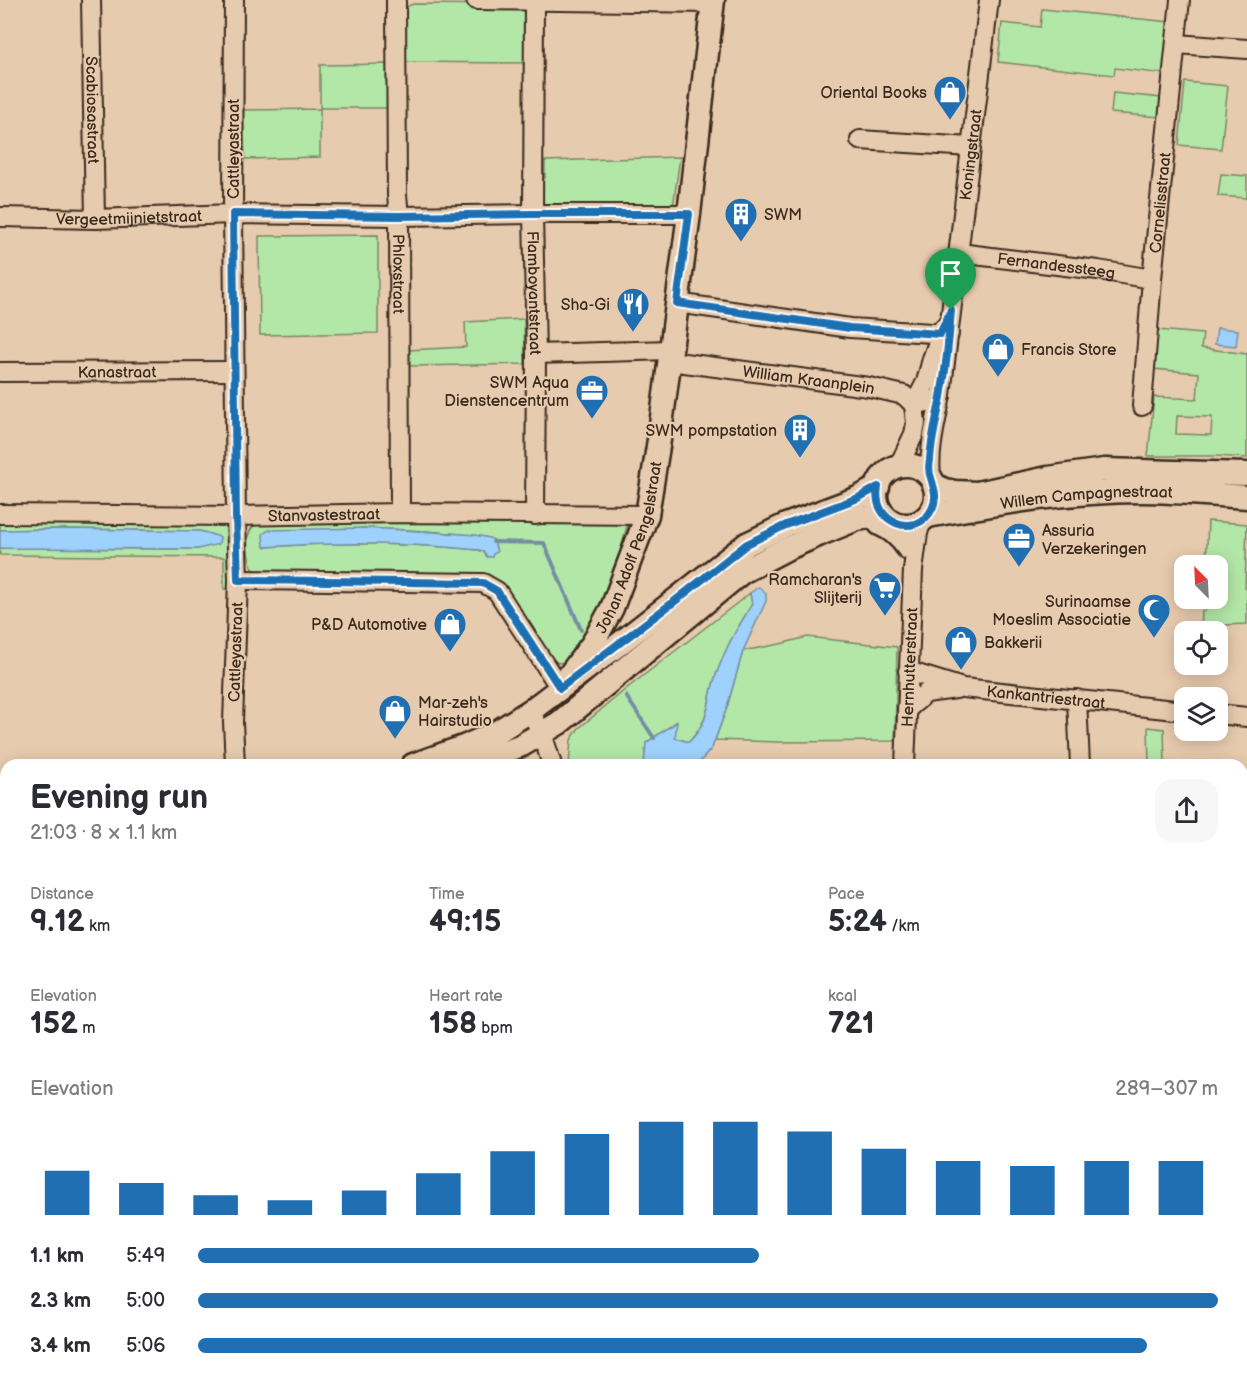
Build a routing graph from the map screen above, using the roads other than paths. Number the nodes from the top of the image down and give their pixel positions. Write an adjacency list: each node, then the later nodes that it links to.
1 (91, 0): 18 (street, Scabiosastraat)
2 (234, 0): 13 (street, Cattleyastraat)
3 (396, 0): 16 (street, Phloxstraat)
4 (476, 0): 7 (street)
5 (988, 0): 12 (street, Koningstraat)
6 (1180, 0): 9 (street, Cornelisstraat)
7 (534, 1): 8 (street); 14 (street, Flamboyantstraat)
8 (713, 1): 15 (main road, Johan Adolf Pengelstraat)
9 (1176, 44): 10 (street); 20 (street, Cornelisstraat)
10 (1247, 49)
11 (860, 140): 12 (street)
12 (971, 147): 19 (street, Koningstraat)
13 (233, 214): 16 (street, Vergeetmijnietstraat); 18 (street, Vergeetmijnietstraat); 25 (street, Cattleyastraat)
14 (533, 214): 15 (street, Vergeetmijnietstraat); 16 (street, Vergeetmijnietstraat); 23 (street, Flamboyantstraat)
15 (689, 214): 21 (main road, Johan Adolf Pengelstraat)
16 (399, 216): 35 (street, Phloxstraat)
17 (0, 217): 18 (street, Vergeetmijnietstraat)
18 (94, 219)
19 (959, 253): 20 (street, Fernandessteeg); 22 (street, Koningstraat)
20 (1152, 279): 29 (street, Cornelisstraat)
21 (677, 303): 22 (street); 24 (main road, Johan Adolf Pengelstraat)
22 (944, 334): 27 (street, Koningstraat); 28 (street, Koningstraat)
23 (536, 354): 24 (street, William Kraanplein); 37 (street, Flamboyantstraat)
24 (670, 356): 28 (street, William Kraanplein); 38 (main road, Johan Adolf Pengelstraat)
25 (234, 371): 26 (street, Kanastraat); 39 (street, Cattleyastraat)
26 (0, 372)
27 (941, 395): 28 (street); 32 (street, Koningstraat)
28 (914, 405): 30 (street, Koningstraat)
29 (1142, 406)
30 (895, 468): 32 (main road); 33 (main road)
31 (1247, 474): 32 (main road, Willem Campagnestraat)
32 (932, 482): 40 (main road)
33 (878, 487): 42 (main road); 47 (main road)
34 (1247, 497): 40 (main road, Willem Campagnestraat)
35 (400, 513): 37 (street, Stanvastestraat); 39 (street, Stanvastestraat)
36 (0, 514): 39 (street, Stanvastestraat)
37 (535, 515): 38 (street, Stanvastestraat)
38 (647, 515): 47 (main road, Johan Adolf Pengelstraat)
39 (236, 516): 45 (street, Cattleyastraat)
40 (925, 518): 42 (main road); 44 (street, Hernhutterstraat)
41 (857, 519): 42 (main road); 43 (main road); 55 (main road)
42 (892, 519): 43 (street, Hernhutterstraat)
43 (908, 548): 44 (street, Hernhutterstraat)
44 (913, 570): 46 (street, Hernhutterstraat)
45 (238, 580): 47 (street); 57 (street, Cattleyastraat)
46 (909, 671): 48 (street, Kankantriestraat); 50 (street, Hernhutterstraat)
47 (560, 688): 52 (main road)
48 (963, 688): 49 (street, Kankantriestraat); 50 (street)
49 (1077, 699): 51 (street, Kankantriestraat); 63 (street)
50 (907, 709): 62 (street, Hernhutterstraat)
51 (1174, 710)
52 (530, 711): 55 (street); 58 (main road)
53 (1228, 715): 54 (street)
54 (1247, 717)
55 (550, 728): 56 (main road); 61 (street)
56 (522, 745): 59 (main road); 60 (street)
57 (235, 759)
58 (428, 759)
59 (486, 759)
60 (543, 759)
61 (552, 759)
62 (905, 759)
63 (1080, 759)

